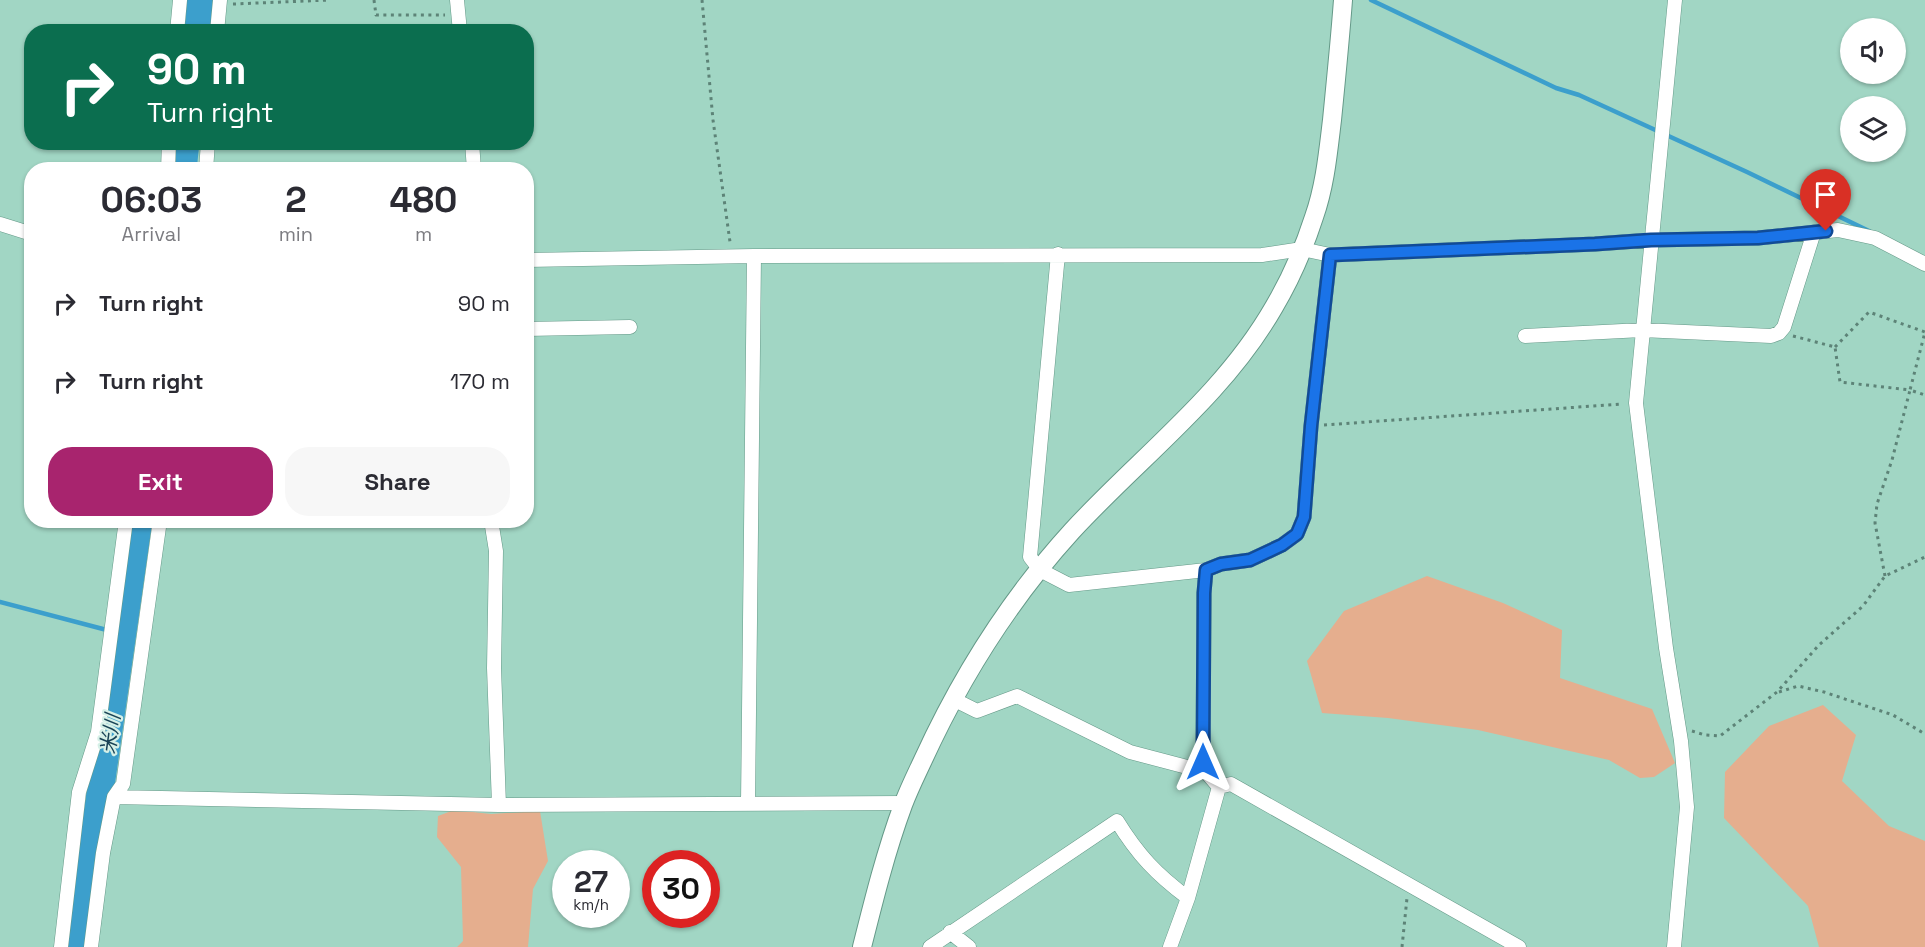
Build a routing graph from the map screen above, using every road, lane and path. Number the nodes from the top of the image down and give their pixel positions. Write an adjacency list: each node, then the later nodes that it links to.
1 (180, 0): 10 (street)
2 (330, 0): 8 (path)
3 (374, 0): 9 (path)
4 (457, 0): 9 (street)
5 (702, 0): 21 (path)
6 (1343, 0): 17 (street)
7 (1675, 0): 16 (street)
8 (220, 2): 11 (street)
9 (459, 15): 12 (street)
10 (178, 24)
11 (219, 24)
12 (460, 24)
13 (0, 224): 14 (street)
14 (24, 232)
15 (1814, 232): 16 (street); 23 (street); 28 (street)
16 (1651, 240): 20 (street); 26 (street)
17 (1302, 249): 18 (street); 20 (street); 39 (street)
18 (1058, 254): 19 (street); 39 (street)
19 (754, 255): 21 (street); 50 (street)
20 (1330, 255): 34 (street)
21 (732, 256): 22 (street)
22 (534, 260)
23 (1925, 264)
24 (630, 327): 25 (street)
25 (534, 328)
26 (1642, 330): 28 (street); 29 (street); 33 (street)
27 (1925, 332): 30 (path); 31 (path)
28 (1779, 333): 30 (path)
29 (1525, 336)
30 (1835, 347): 31 (path)
31 (1910, 390): 32 (path); 41 (path)
32 (1925, 395)
33 (1636, 403): 34 (path); 44 (street)
34 (1311, 426): 40 (street)
35 (125, 528): 55 (street)
36 (159, 528): 48 (street)
37 (492, 528): 51 (street)
38 (1925, 557): 41 (path)
39 (1040, 570): 40 (street); 43 (street)
40 (1206, 570): 46 (street)
41 (1885, 576): 42 (path)
42 (1777, 692): 44 (path); 45 (path)
43 (953, 699): 46 (street); 49 (street)
44 (1679, 727): 63 (street)
45 (1925, 734)
46 (1206, 772): 47 (street)
47 (1219, 787): 52 (street); 53 (street)
48 (114, 797): 51 (street); 56 (street)
49 (904, 803): 50 (street); 57 (street)
50 (748, 804): 51 (street)
51 (499, 806)
52 (1408, 884): 61 (path); 62 (street)
53 (1188, 898): 54 (street); 60 (street)
54 (950, 932): 58 (street); 59 (street)
55 (61, 947)
56 (91, 947)
57 (862, 947)
58 (930, 947)
59 (969, 947)
60 (1170, 947)
61 (1402, 947)
62 (1520, 947)
63 (1674, 947)

